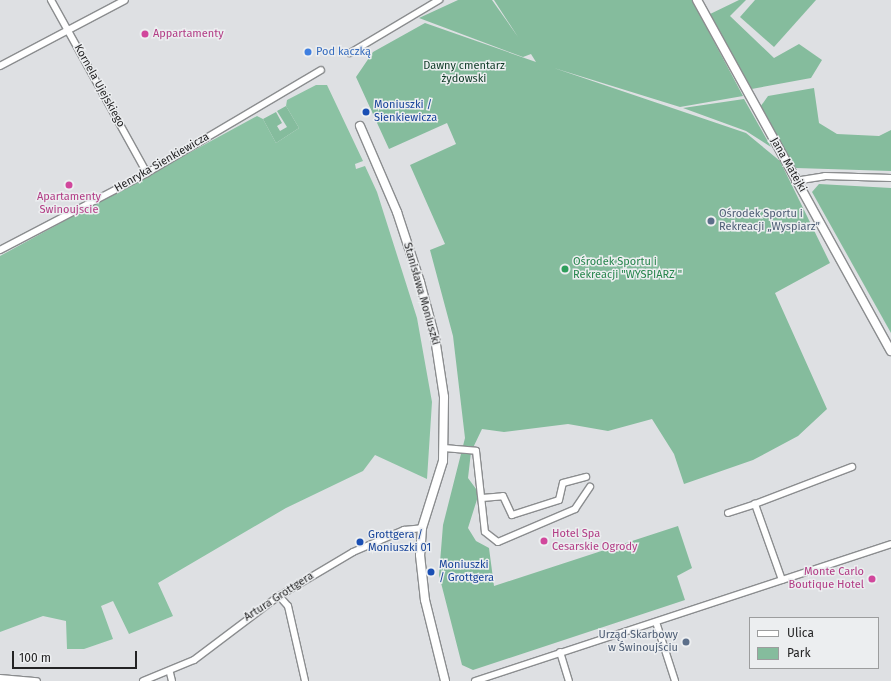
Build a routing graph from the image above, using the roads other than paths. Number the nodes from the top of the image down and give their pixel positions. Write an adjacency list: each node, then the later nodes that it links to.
1 (51, 0): 5 (street, Kornela Ujejskiego)
2 (125, 0): 5 (street)
3 (439, 0): 6 (street)
4 (697, 0): 12 (street, Jana Matejki)
5 (68, 31): 7 (street); 10 (street, Kornela Ujejskiego)
6 (350, 53)
7 (0, 66)
8 (321, 70): 10 (street, Henryka Sienkiewicza)
9 (360, 126): 15 (street, Stanisława Moniuszki)
10 (147, 173): 13 (street, Henryka Sienkiewicza)
11 (891, 178): 12 (street)
12 (795, 181): 14 (street, Jana Matejki)
13 (0, 250)
14 (891, 351)
15 (444, 448): 19 (street); 22 (street, Stanisława Moniuszki)
16 (852, 467): 20 (street)
17 (586, 477): 19 (street)
18 (590, 487): 19 (street)
19 (482, 498)
20 (755, 504): 21 (street); 24 (street)
21 (728, 513)
22 (422, 528): 25 (street, Artura Grottgera); 35 (street, Stanisława Moniuszki)
23 (891, 544): 24 (street)
24 (782, 580): 26 (street)
25 (279, 596): 28 (street, Artura Grottgera); 34 (street)
26 (656, 622): 27 (street); 38 (street)
27 (560, 652): 36 (street); 37 (street)
28 (170, 672): 32 (street, Artura Grottgera); 33 (street)
29 (0, 678): 30 (street)
30 (19, 680): 31 (street)
31 (37, 681)
32 (143, 681)
33 (172, 681)
34 (305, 681)
35 (445, 681)
36 (475, 681)
37 (569, 681)
38 (675, 681)

